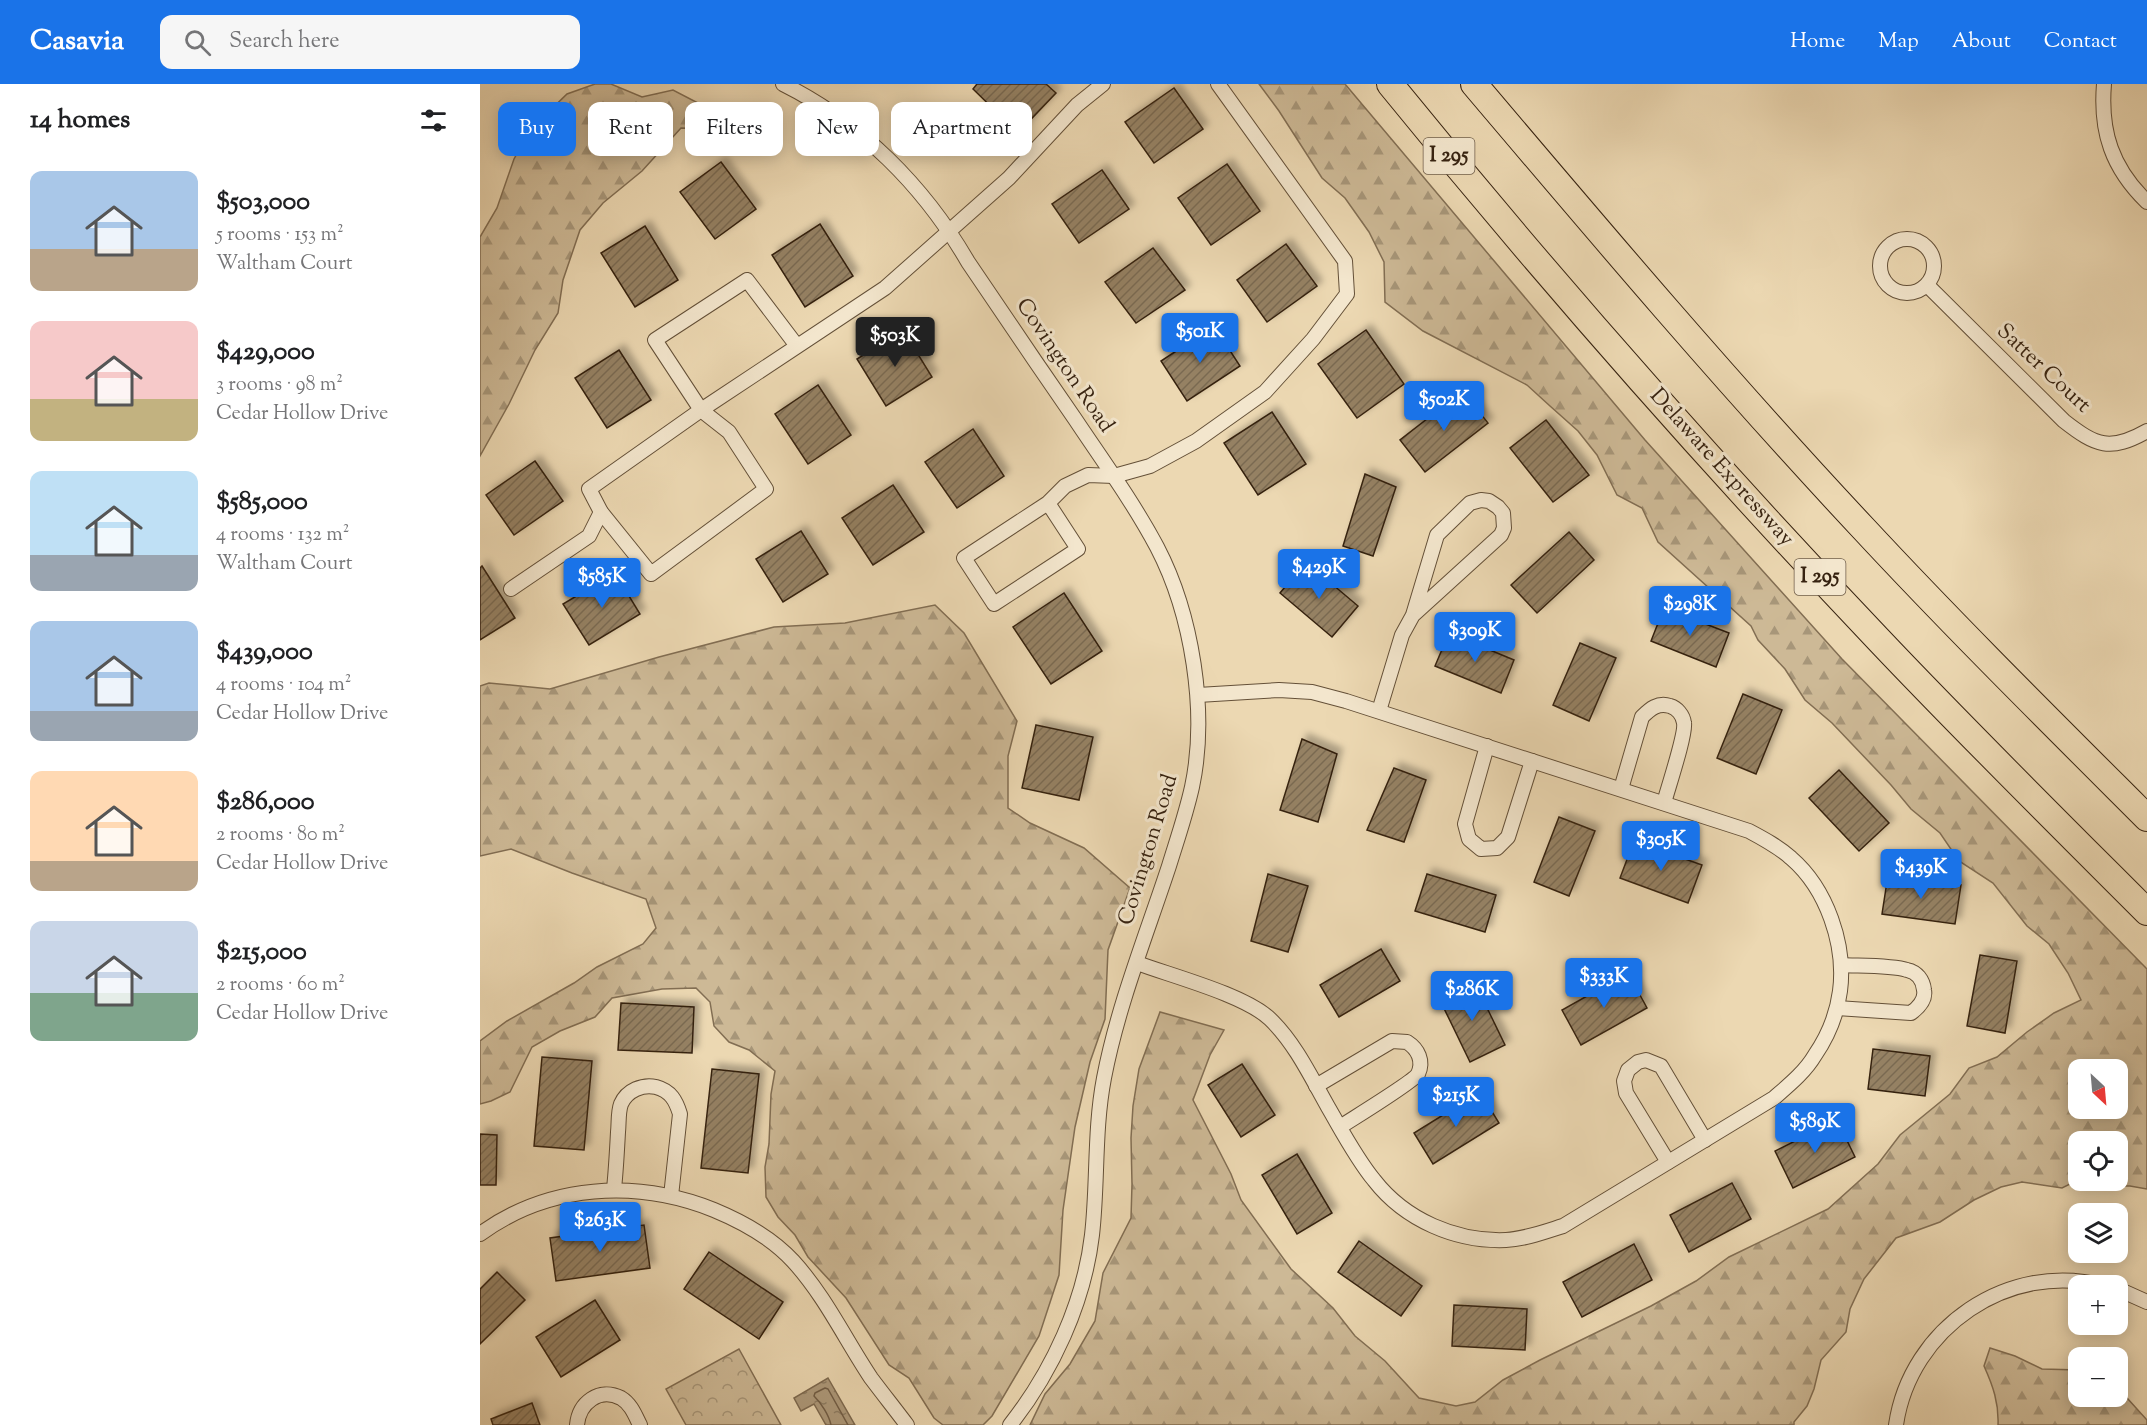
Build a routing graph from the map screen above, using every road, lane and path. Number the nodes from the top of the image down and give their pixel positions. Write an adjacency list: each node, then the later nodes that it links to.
1 (783, 84): 8 (street, Covington Road)
2 (1103, 84): 8 (street)
3 (1218, 84): 13 (street)
4 (1390, 84): 25 (highway, Delaware Expressway / I 295)
5 (1474, 84): 24 (highway)
6 (2104, 84): 7 (street)
7 (2147, 202)
8 (950, 231): 10 (street); 13 (street, Covington Road)
9 (1927, 285): 9 (street); 12 (street, Satter Court)
10 (797, 346): 11 (street); 11 (street)
11 (701, 410): 15 (street); 15 (street)
12 (2147, 430)
13 (1114, 476): 14 (street); 18 (street, Covington Road)
14 (1048, 503): 14 (street)
15 (602, 512): 16 (street)
16 (512, 589)
17 (1413, 615): 17 (street); 19 (street)
18 (1198, 695): 19 (street); 26 (street, Covington Road)
19 (1378, 711): 20 (street)
20 (1487, 746): 21 (street); 21 (street)
21 (1532, 760): 22 (street)
22 (1621, 789): 23 (street); 23 (street)
23 (1664, 803): 27 (street)
24 (2147, 818)
25 (2147, 912)
26 (1137, 963): 29 (street); 44 (street, Covington Road)
27 (1841, 965): 28 (street); 28 (street)
28 (1837, 1008): 31 (street)
29 (1316, 1086): 30 (street); 30 (street)
30 (1340, 1127): 32 (street)
31 (1705, 1140): 32 (street); 32 (street)
32 (1668, 1162)
33 (614, 1189): 34 (street); 34 (street); 36 (street)
34 (671, 1196): 43 (street)
35 (480, 1219): 36 (street)
36 (502, 1220): 37 (street)
37 (480, 1234)
38 (2068, 1280): 45 (street)
39 (2128, 1293): 40 (street)
40 (2147, 1302)
41 (577, 1425): 42 (street)
42 (640, 1425)
43 (907, 1425)
44 (1010, 1425)
45 (1896, 1425)

